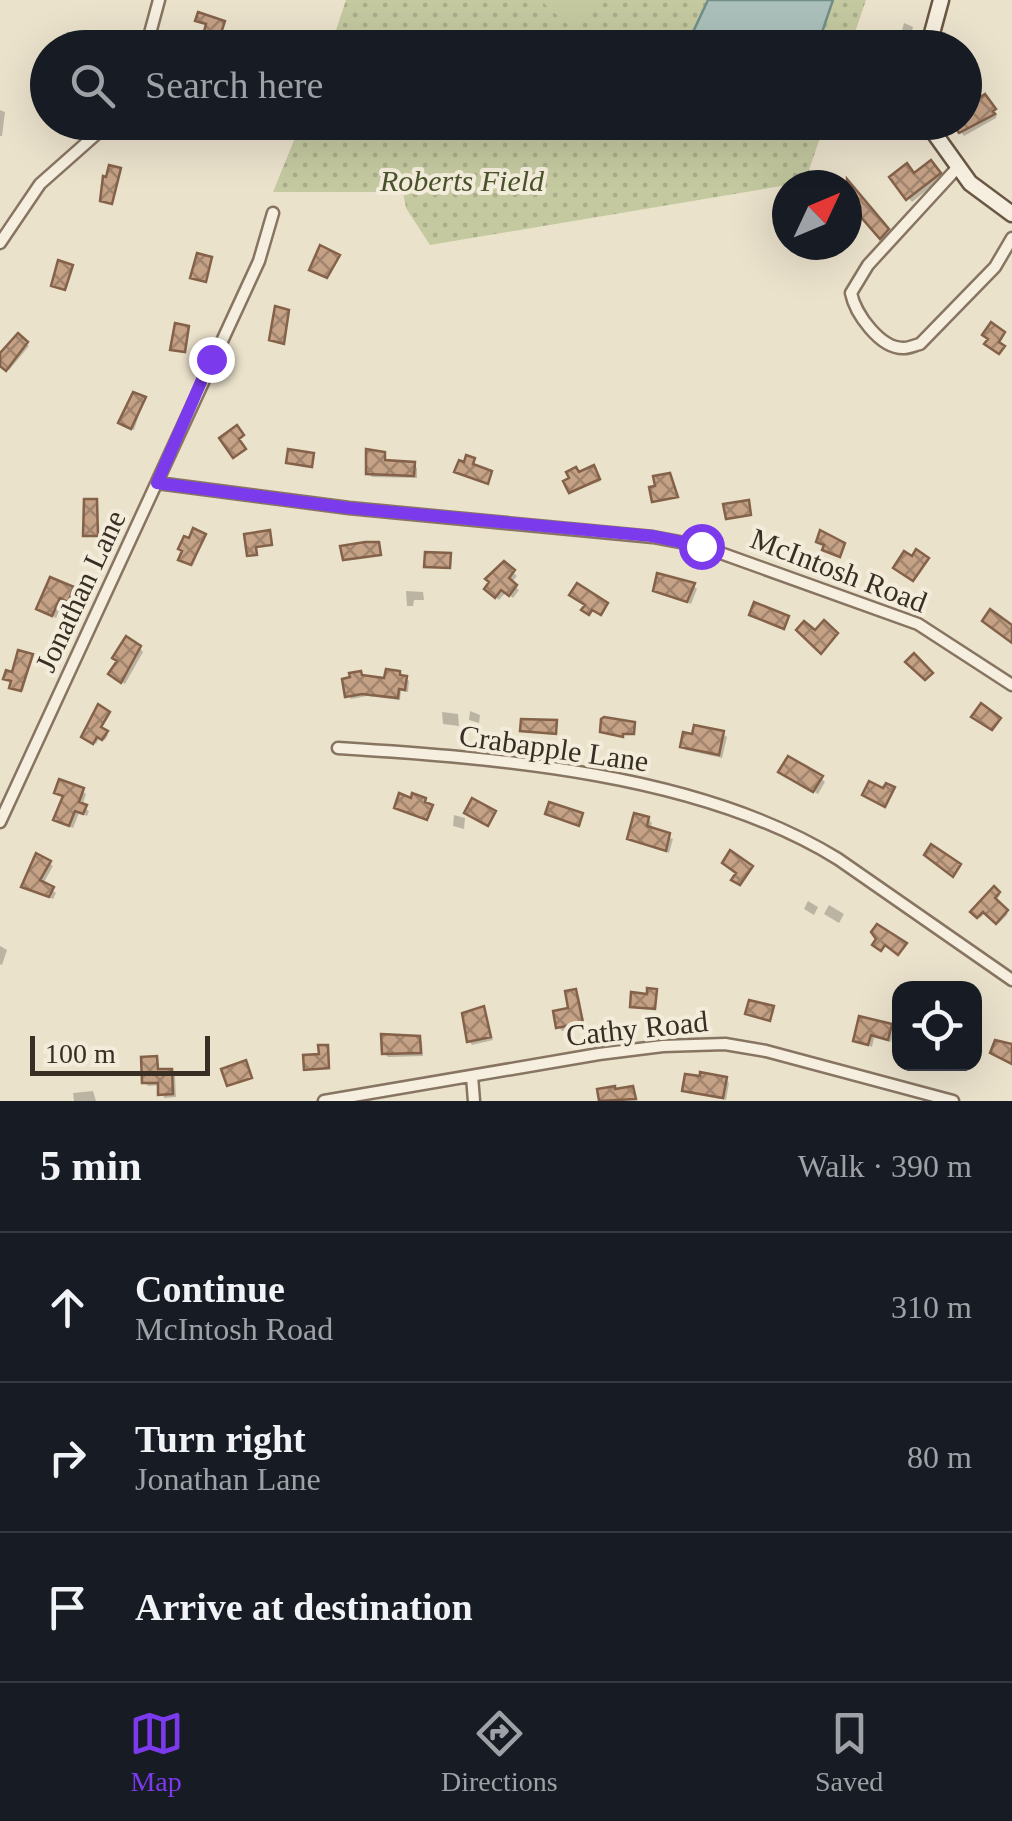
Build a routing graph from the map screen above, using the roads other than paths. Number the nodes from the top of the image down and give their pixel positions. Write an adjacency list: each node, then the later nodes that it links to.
1 (158, 0): 3 (street)
2 (940, 0): 4 (main road)
3 (150, 30)
4 (932, 30)
5 (90, 140): 11 (street)
6 (939, 140): 7 (main road)
7 (958, 167): 9 (main road); 10 (street)
8 (274, 213): 12 (street, Jonathan Lane)
9 (1012, 214)
10 (1012, 238)
11 (0, 243)
12 (157, 483): 13 (street, McIntosh Road); 15 (street, Jonathan Lane)
13 (1012, 686)
14 (338, 748): 16 (street, Crabapple Lane)
15 (0, 822)
16 (1012, 980)
17 (472, 1076): 18 (street, Cathy Road); 19 (street); 20 (street, Cathy Road)
18 (324, 1101)
19 (474, 1101)
20 (952, 1101)

